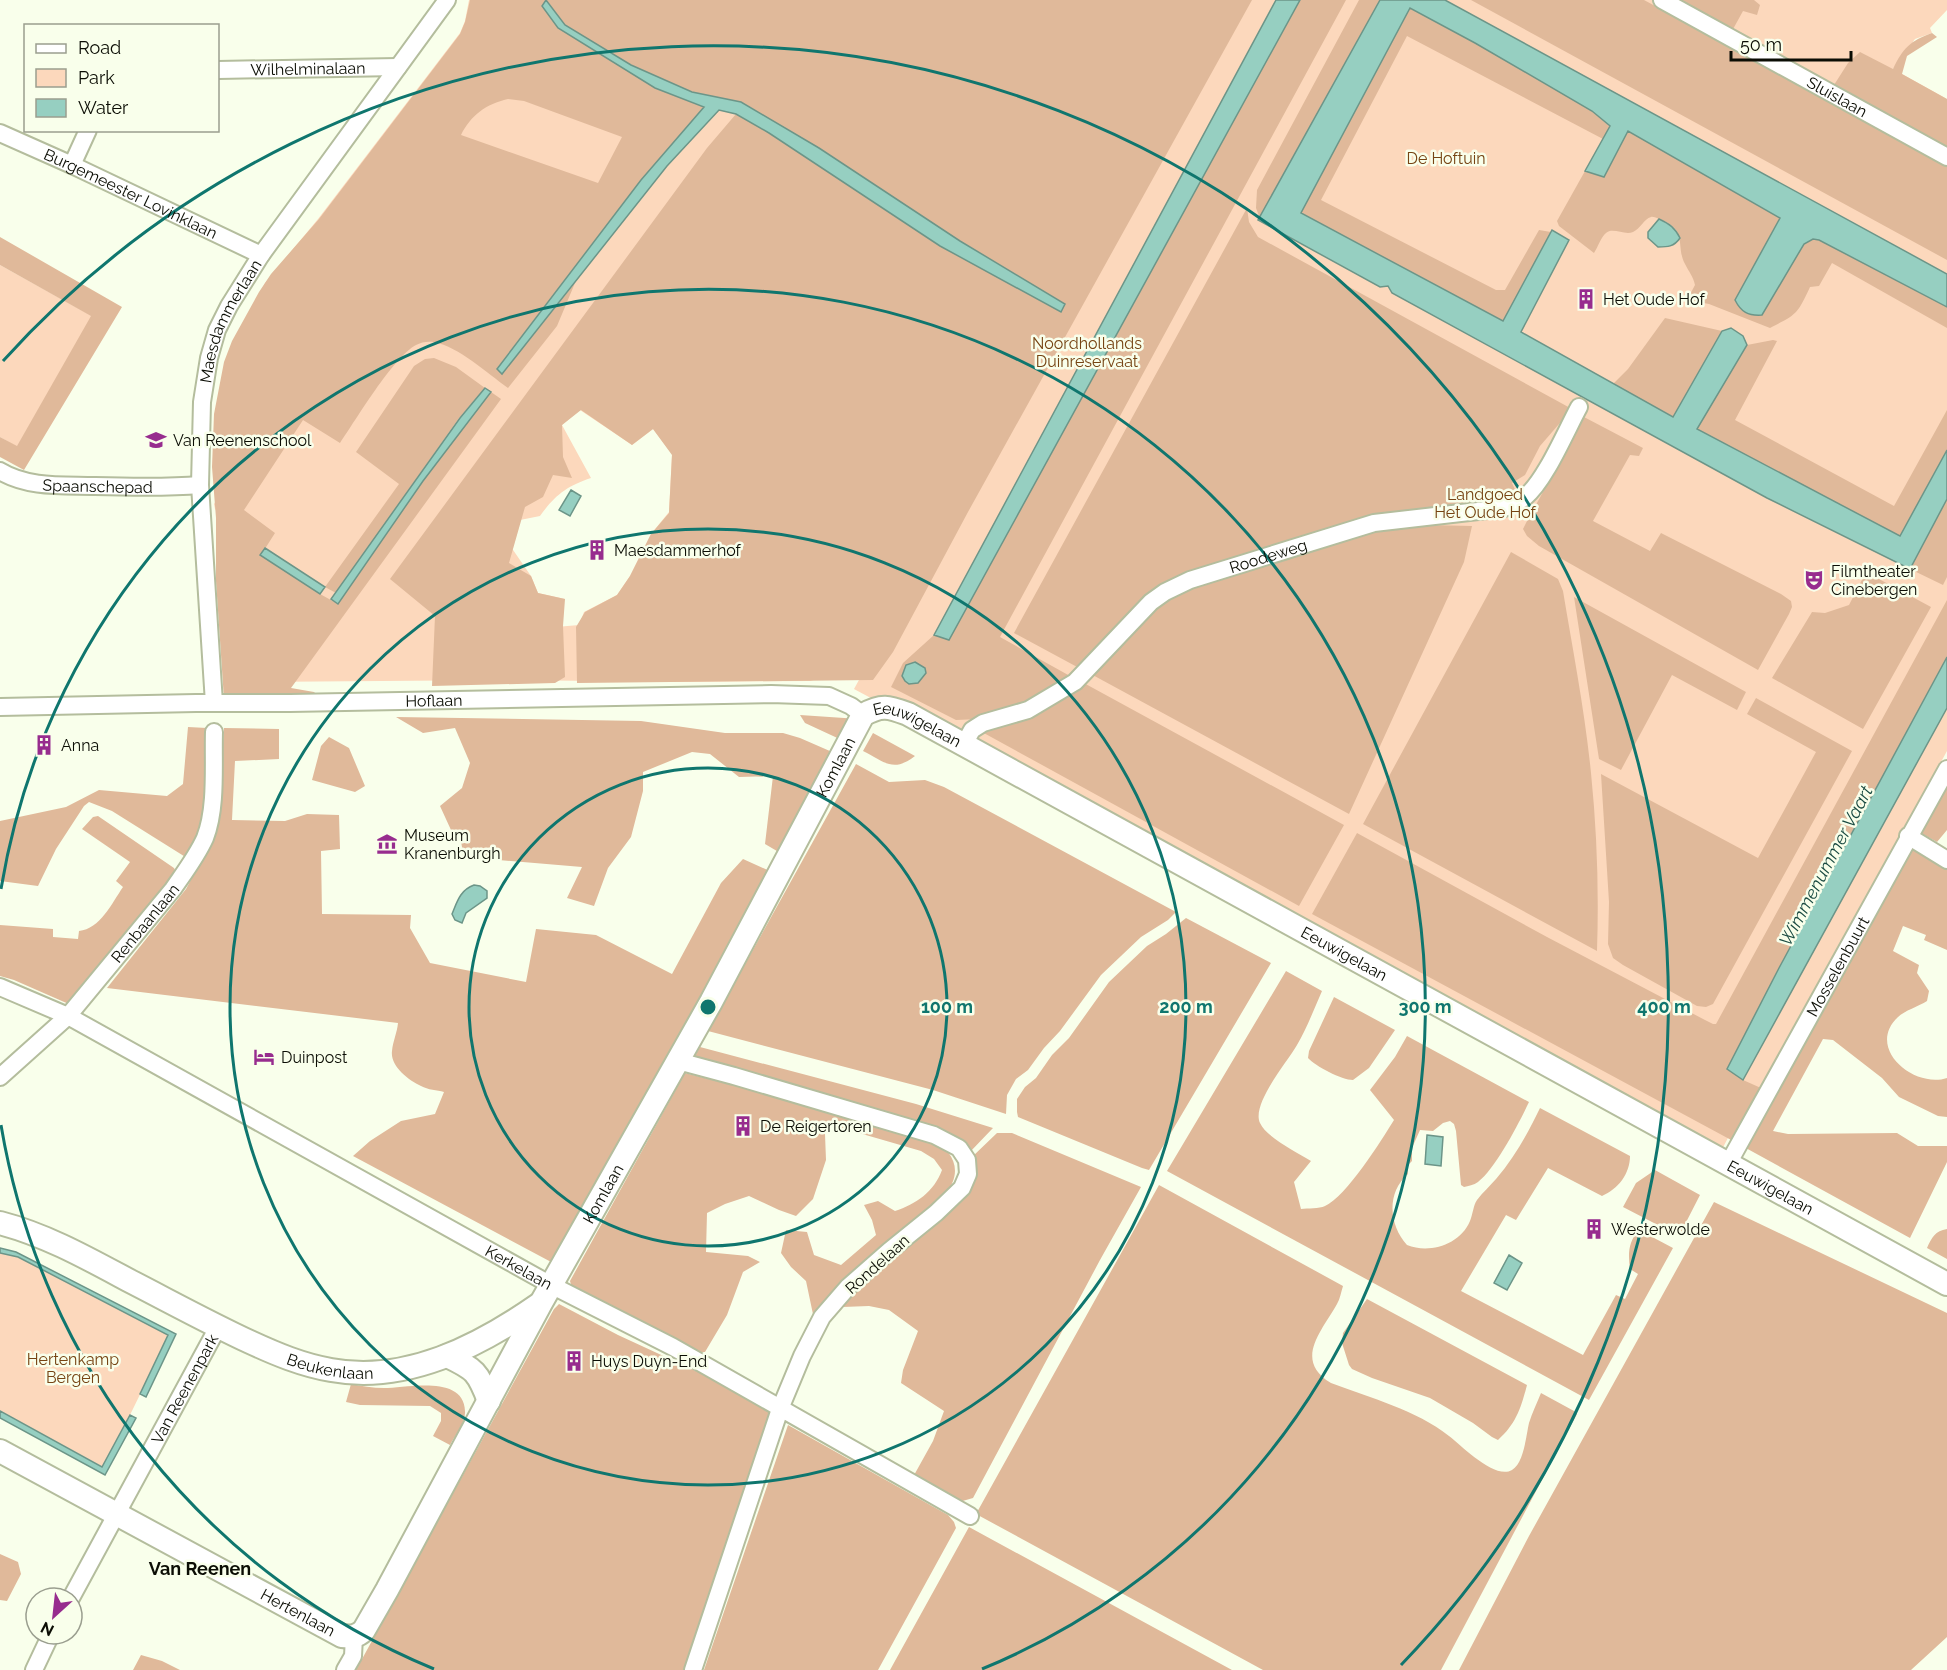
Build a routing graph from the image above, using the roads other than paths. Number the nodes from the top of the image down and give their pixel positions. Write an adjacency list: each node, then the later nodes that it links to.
1 (447, 0): 3 (street, Maesdammerlaan)
2 (1662, 0): 7 (street, Sluislaan)
3 (398, 68): 4 (street, Wilhelminalaan); 9 (street, Maesdammerlaan)
4 (219, 70)
5 (87, 132): 8 (street)
6 (0, 133): 8 (street, Burgemeester Lovinklaan)
7 (1947, 157)
8 (72, 165): 9 (street, Burgemeester Lovinklaan)
9 (261, 255): 12 (street, Maesdammerlaan)
10 (1579, 407): 17 (street, Roodeweg)
11 (0, 471): 12 (street, Spaanschepad)
12 (200, 485): 13 (street, Maesdammerlaan)
13 (214, 703): 14 (street, Hoflaan); 15 (street, Hoflaan)
14 (0, 707)
15 (863, 715): 17 (main road, Eeuwigelaan); 23 (main road, Komlaan)
16 (214, 732): 22 (street, Renbaanlaan)
17 (963, 746): 25 (main road, Eeuwigelaan)
18 (1947, 769): 19 (street, Mosselenbuurt)
19 (1908, 836): 20 (street); 25 (street, Mosselenbuurt)
20 (1947, 860)
21 (0, 987): 22 (street, Kerkelaan)
22 (68, 1016): 24 (street, Renbaanlaan); 28 (street, Kerkelaan)
23 (678, 1061): 28 (main road, Komlaan); 32 (street, Rondelaan)
24 (0, 1077)
25 (1728, 1164): 27 (main road, Eeuwigelaan)
26 (0, 1223): 29 (main road, Van Reenenpark)
27 (1947, 1284)
28 (546, 1294): 30 (main road, Beukenlaan); 31 (main road, Komlaan); 32 (street, Kerkelaan)
29 (218, 1327): 30 (main road, Beukenlaan); 34 (street, Van Reenenpark)
30 (447, 1356): 31 (main road)
31 (489, 1401): 37 (main road, Komlaan)
32 (780, 1409): 35 (street, Kerkelaan); 41 (street, Rondelaan)
33 (0, 1450): 34 (main road)
34 (117, 1515): 36 (street, Van Reenenpark); 37 (main road, Hertenlaan)
35 (970, 1516)
36 (77, 1586)
37 (354, 1637): 40 (street, Komlaan)
38 (45, 1646): 39 (street)
39 (34, 1670)
40 (345, 1670)
41 (693, 1670)

